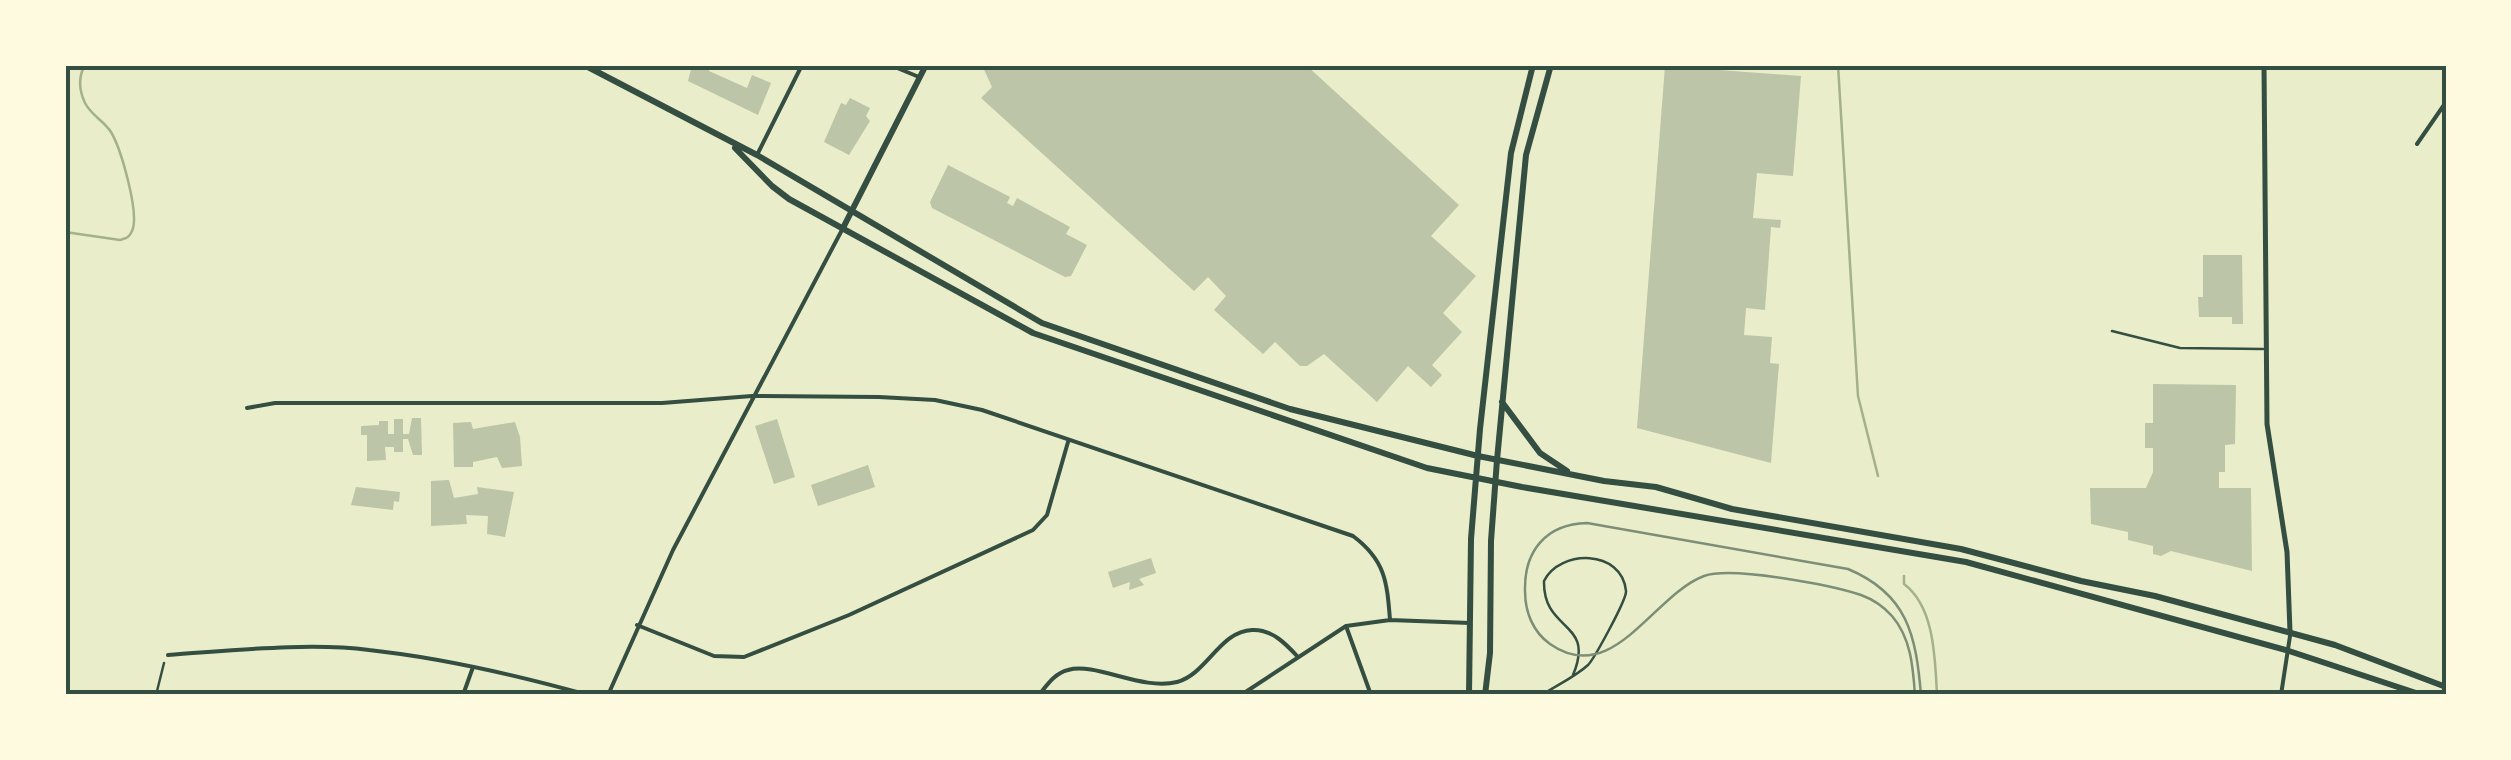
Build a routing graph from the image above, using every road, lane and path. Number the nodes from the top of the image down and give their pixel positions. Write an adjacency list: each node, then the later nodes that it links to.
1 (584, 65): 10 (main road)
2 (802, 65): 12 (street)
3 (890, 65): 8 (street)
4 (926, 65): 8 (main road)
5 (1533, 65): 21 (main road)
6 (1551, 65): 18 (main road)
7 (2264, 65): 16 (street)
8 (920, 77): 13 (main road)
9 (2446, 102): 11 (street)
10 (727, 140): 12 (main road); 14 (main road)
11 (2417, 144)
12 (756, 154): 13 (main road)
13 (852, 211): 14 (main road); 21 (main road)
14 (843, 228): 17 (street); 24 (main road)
15 (2112, 331): 16 (lane)
16 (2264, 350): 30 (street)
17 (752, 396): 19 (street); 20 (street); 28 (street)
18 (1502, 402): 22 (main road); 23 (main road)
19 (247, 408)
20 (1068, 441): 26 (street); 28 (street)
21 (1478, 456): 22 (main road); 24 (main road)
22 (1497, 460): 23 (main road); 25 (main road)
23 (1572, 474): 30 (main road)
24 (1476, 478): 25 (main road); 27 (main road)
25 (1495, 482): 31 (main road); 45 (main road)
26 (1390, 620): 27 (street); 29 (street)
27 (1471, 623): 44 (main road)
28 (637, 626): 40 (street)
29 (1346, 626): 33 (street); 43 (street)
30 (2290, 632): 31 (street); 36 (main road)
31 (2289, 651): 47 (street); 48 (main road)
32 (168, 656): 34 (street); 37 (path)
33 (1298, 657): 41 (street); 42 (street)
34 (473, 667): 38 (street); 39 (street)
35 (1574, 674): 35 (lane); 46 (lane)
36 (2446, 687)
37 (156, 695)
38 (463, 695)
39 (588, 695)
40 (608, 695)
41 (1039, 695)
42 (1242, 695)
43 (1371, 695)
44 (1469, 695)
45 (1485, 695)
46 (1542, 695)
47 (2281, 695)
48 (2422, 695)

